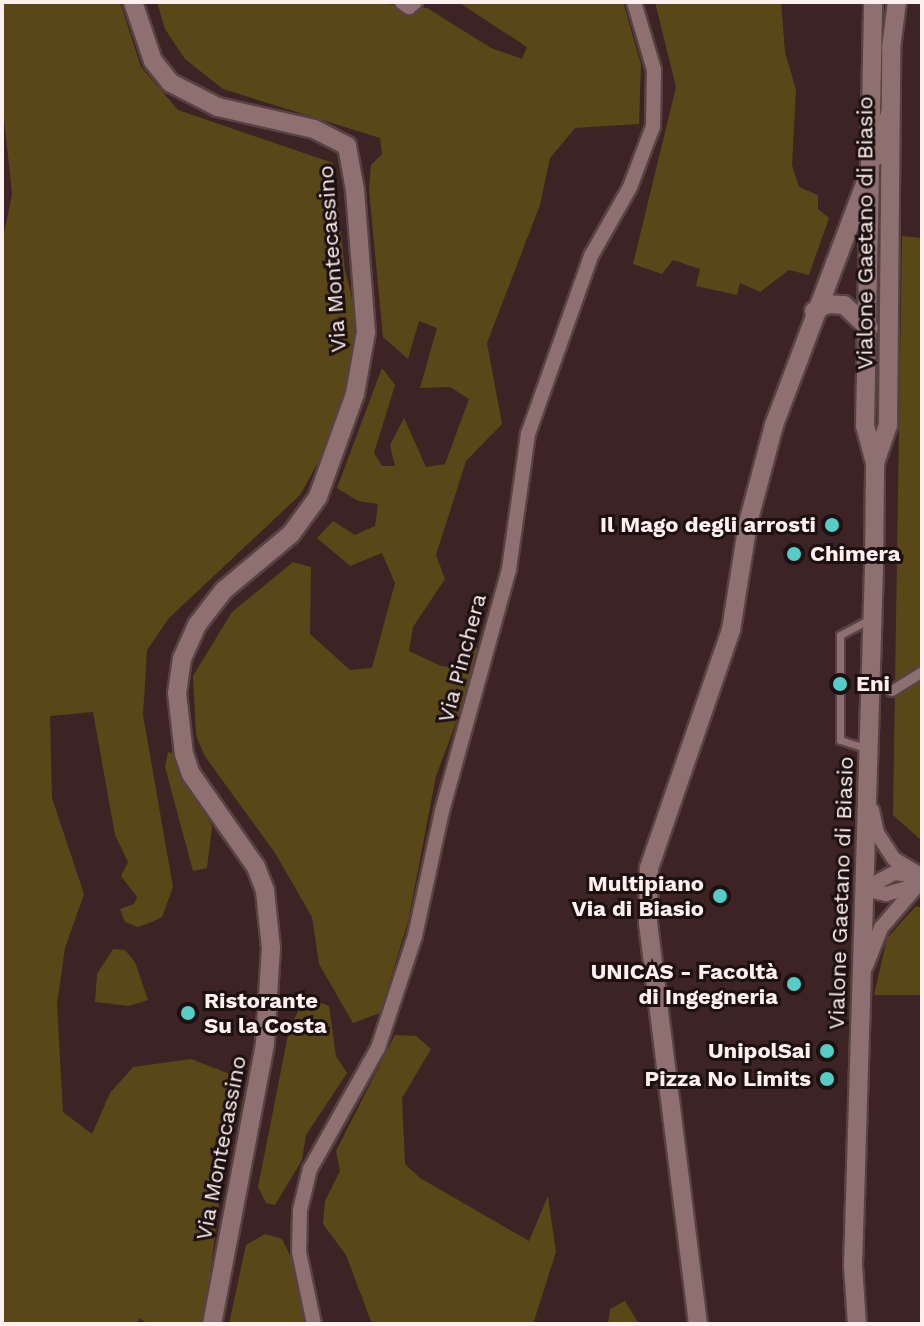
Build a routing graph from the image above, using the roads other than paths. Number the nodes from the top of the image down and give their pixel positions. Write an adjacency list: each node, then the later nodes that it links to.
1 (133, 2): 22 (street, Via Montecassino)
2 (402, 2): 3 (street)
3 (415, 2)
4 (634, 2): 23 (street, Via Pinchera)
5 (873, 2): 8 (street, Vialone Gaetano di Biasio)
6 (897, 2): 7 (street, Vialone Gaetano di Biasio)
7 (890, 114): 8 (street); 10 (street, Vialone Gaetano di Biasio)
8 (869, 175): 9 (street)
9 (862, 205): 10 (street); 11 (street); 12 (street, Vialone Gaetano di Biasio)
10 (892, 211): 13 (street, Vialone Gaetano di Biasio)
11 (814, 311): 12 (street); 24 (street)
12 (869, 328): 13 (street, Vialone Gaetano di Biasio)
13 (875, 463): 14 (street, Vialone Gaetano di Biasio)
14 (874, 617): 17 (street, Vialone Gaetano di Biasio); 17 (lane)
15 (922, 672): 16 (street)
16 (892, 691)
17 (870, 750): 18 (street, Vialone Gaetano di Biasio)
18 (868, 795): 19 (street); 20 (street, Vialone Gaetano di Biasio)
19 (920, 880): 20 (street); 21 (street)
20 (864, 889): 21 (street, Vialone Gaetano di Biasio)
21 (861, 978): 25 (street, Vialone Gaetano di Biasio)
22 (212, 1324)
23 (314, 1324)
24 (698, 1324)
25 (857, 1324)

